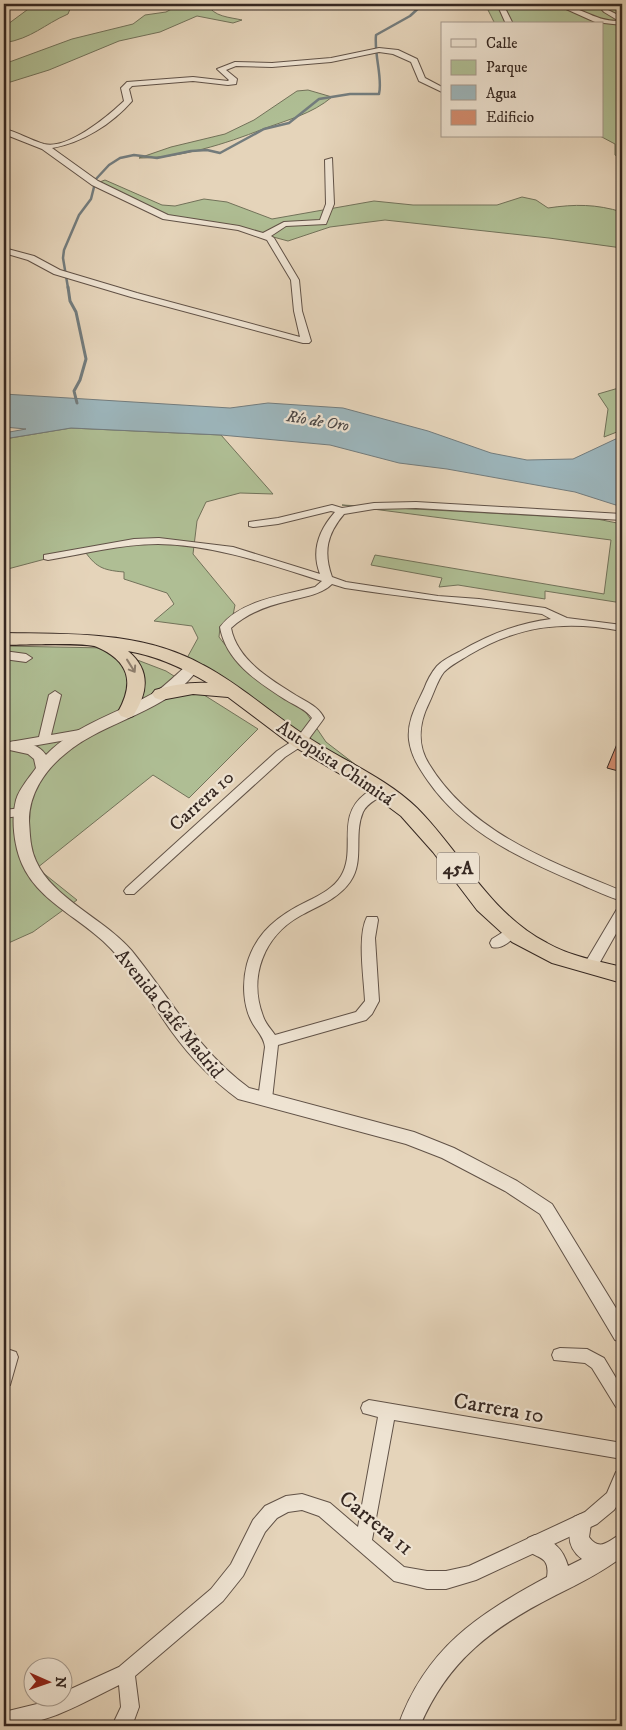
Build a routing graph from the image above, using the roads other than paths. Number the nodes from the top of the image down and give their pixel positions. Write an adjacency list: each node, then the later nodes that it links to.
1 (500, 4): 4 (street)
2 (558, 4): 5 (street)
3 (600, 4): 5 (street)
4 (509, 22)
5 (622, 22)
6 (441, 89): 8 (street)
7 (4, 131): 8 (street)
8 (44, 146): 10 (street)
9 (329, 160): 10 (street)
10 (264, 236): 11 (street)
11 (4, 251)
12 (341, 512): 13 (street); 14 (street); 16 (street)
13 (622, 518)
14 (253, 524)
15 (48, 557): 16 (street)
16 (327, 579): 17 (street); 30 (street)
17 (565, 621): 18 (street); 37 (street)
18 (622, 628)
19 (4, 639): 20 (highway, Autopista Chimitá / 45A)
20 (92, 640): 23 (highway, Autopista Chimitá / 45A); 27 (highway, one-way to 27)
21 (4, 655): 22 (street)
22 (26, 658)
23 (193, 666): 24 (street, Avenida Café Madrid); 26 (highway, Autopista Chimitá / 45A)
24 (161, 694): 26 (highway); 27 (street, Avenida Café Madrid)
25 (55, 695): 29 (street)
26 (247, 701): 30 (highway, Autopista Chimitá / 45A)
27 (127, 712): 28 (street, Avenida Café Madrid)
28 (85, 733): 29 (street); 32 (street, Avenida Café Madrid)
29 (44, 739): 31 (street)
30 (301, 741): 33 (highway, Autopista Chimitá / 45A); 36 (street, Carrera 10)
31 (7, 747): 32 (street)
32 (43, 770): 34 (street, Avenida Café Madrid)
33 (381, 789): 40 (highway, Autopista Chimitá / 45A); 44 (street)
34 (22, 812): 35 (street); 45 (street, Avenida Café Madrid)
35 (4, 814)
36 (130, 891)
37 (622, 896)
38 (622, 912): 42 (street)
39 (372, 920): 44 (street)
40 (513, 931): 41 (street); 42 (highway, Autopista Chimitá / 45A)
41 (497, 943)
42 (590, 967): 43 (highway, Autopista Chimitá / 45A)
43 (622, 975)
44 (271, 1042): 45 (street)
45 (265, 1099): 46 (street, Avenida Café Madrid)
46 (622, 1334)
47 (560, 1355): 50 (street)
48 (10, 1358): 49 (street)
49 (4, 1380)
50 (622, 1402)
51 (369, 1408): 52 (street, Carrera 10)
52 (388, 1411): 53 (street, Carrera 10); 56 (street)
53 (622, 1451)
54 (622, 1478): 55 (street, Carrera 11)
55 (581, 1524): 57 (street, Carrera 11); 58 (street)
56 (363, 1544): 57 (street, Carrera 11); 60 (street, Carrera 11)
57 (535, 1544): 59 (street)
58 (615, 1549): 59 (street)
59 (555, 1585): 63 (street)
60 (124, 1673): 61 (street, Carrera 11); 62 (street)
61 (4, 1721)
62 (122, 1726)
63 (409, 1726)

